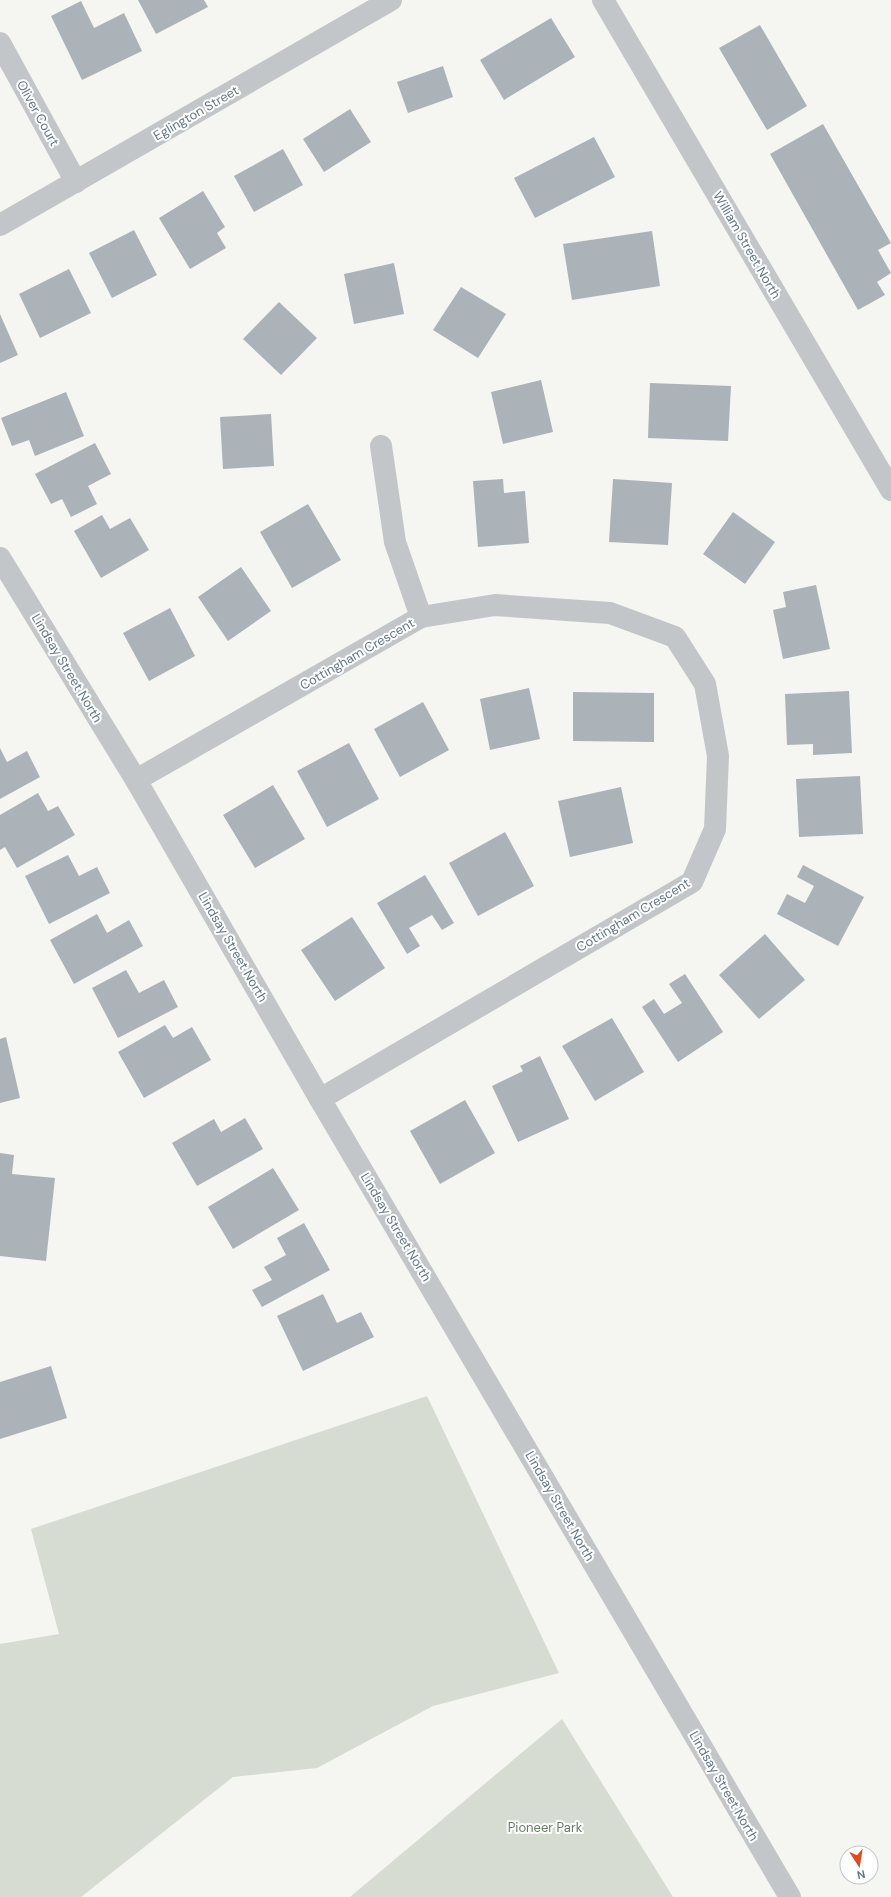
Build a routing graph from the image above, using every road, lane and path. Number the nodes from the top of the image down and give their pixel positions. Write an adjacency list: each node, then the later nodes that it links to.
1 (391, 0): 4 (street, Eglington Street)
2 (603, 0): 7 (street, William Street North)
3 (0, 43): 4 (street, Oliver Court)
4 (76, 182): 5 (street, Eglington Street)
5 (0, 225)
6 (381, 446): 9 (street)
7 (891, 490)
8 (0, 558): 10 (street, Lindsay Street North)
9 (421, 617): 10 (street, Cottingham Crescent); 11 (street, Cottingham Crescent)
10 (136, 780): 11 (street, Lindsay Street North)
11 (320, 1099): 12 (street, Lindsay Street North)
12 (790, 1897)

